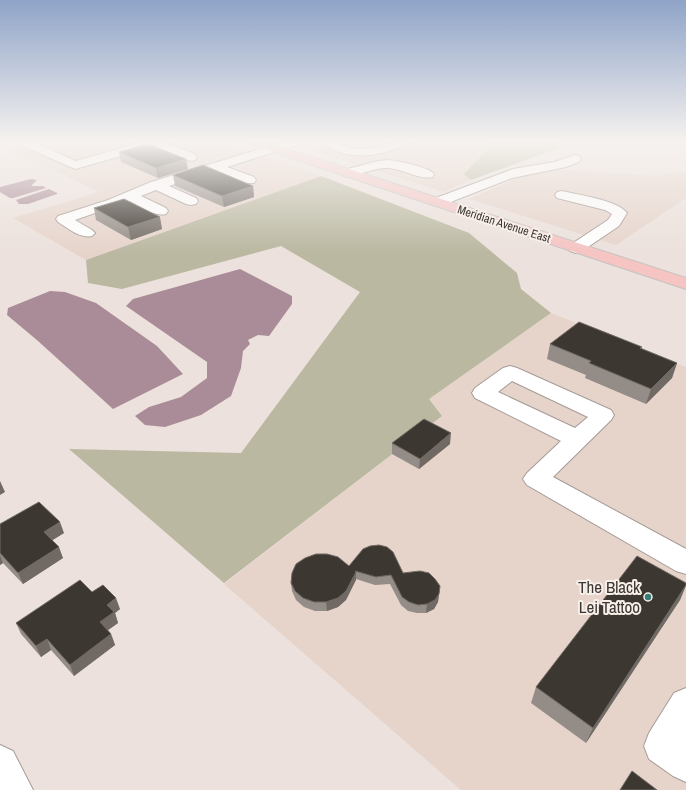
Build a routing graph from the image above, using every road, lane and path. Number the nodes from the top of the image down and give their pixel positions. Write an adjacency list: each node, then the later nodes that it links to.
1 (176, 179): 6 (street)
2 (246, 179): 5 (street)
3 (364, 179): 10 (main road, Meridian Avenue East)
4 (500, 179): 10 (street)
5 (249, 180)
6 (156, 185): 8 (street); 9 (street)
7 (562, 195): 13 (street)
8 (130, 196): 11 (street); 12 (street)
9 (191, 201)
10 (438, 202): 13 (main road, Meridian Avenue East)
11 (161, 211)
12 (87, 233)
13 (576, 248): 14 (main road, Meridian Avenue East)
14 (686, 284)
15 (577, 439): 16 (street)
16 (686, 563)
17 (686, 705): 18 (street)
18 (686, 763)
19 (0, 764): 20 (street)
20 (14, 790)

